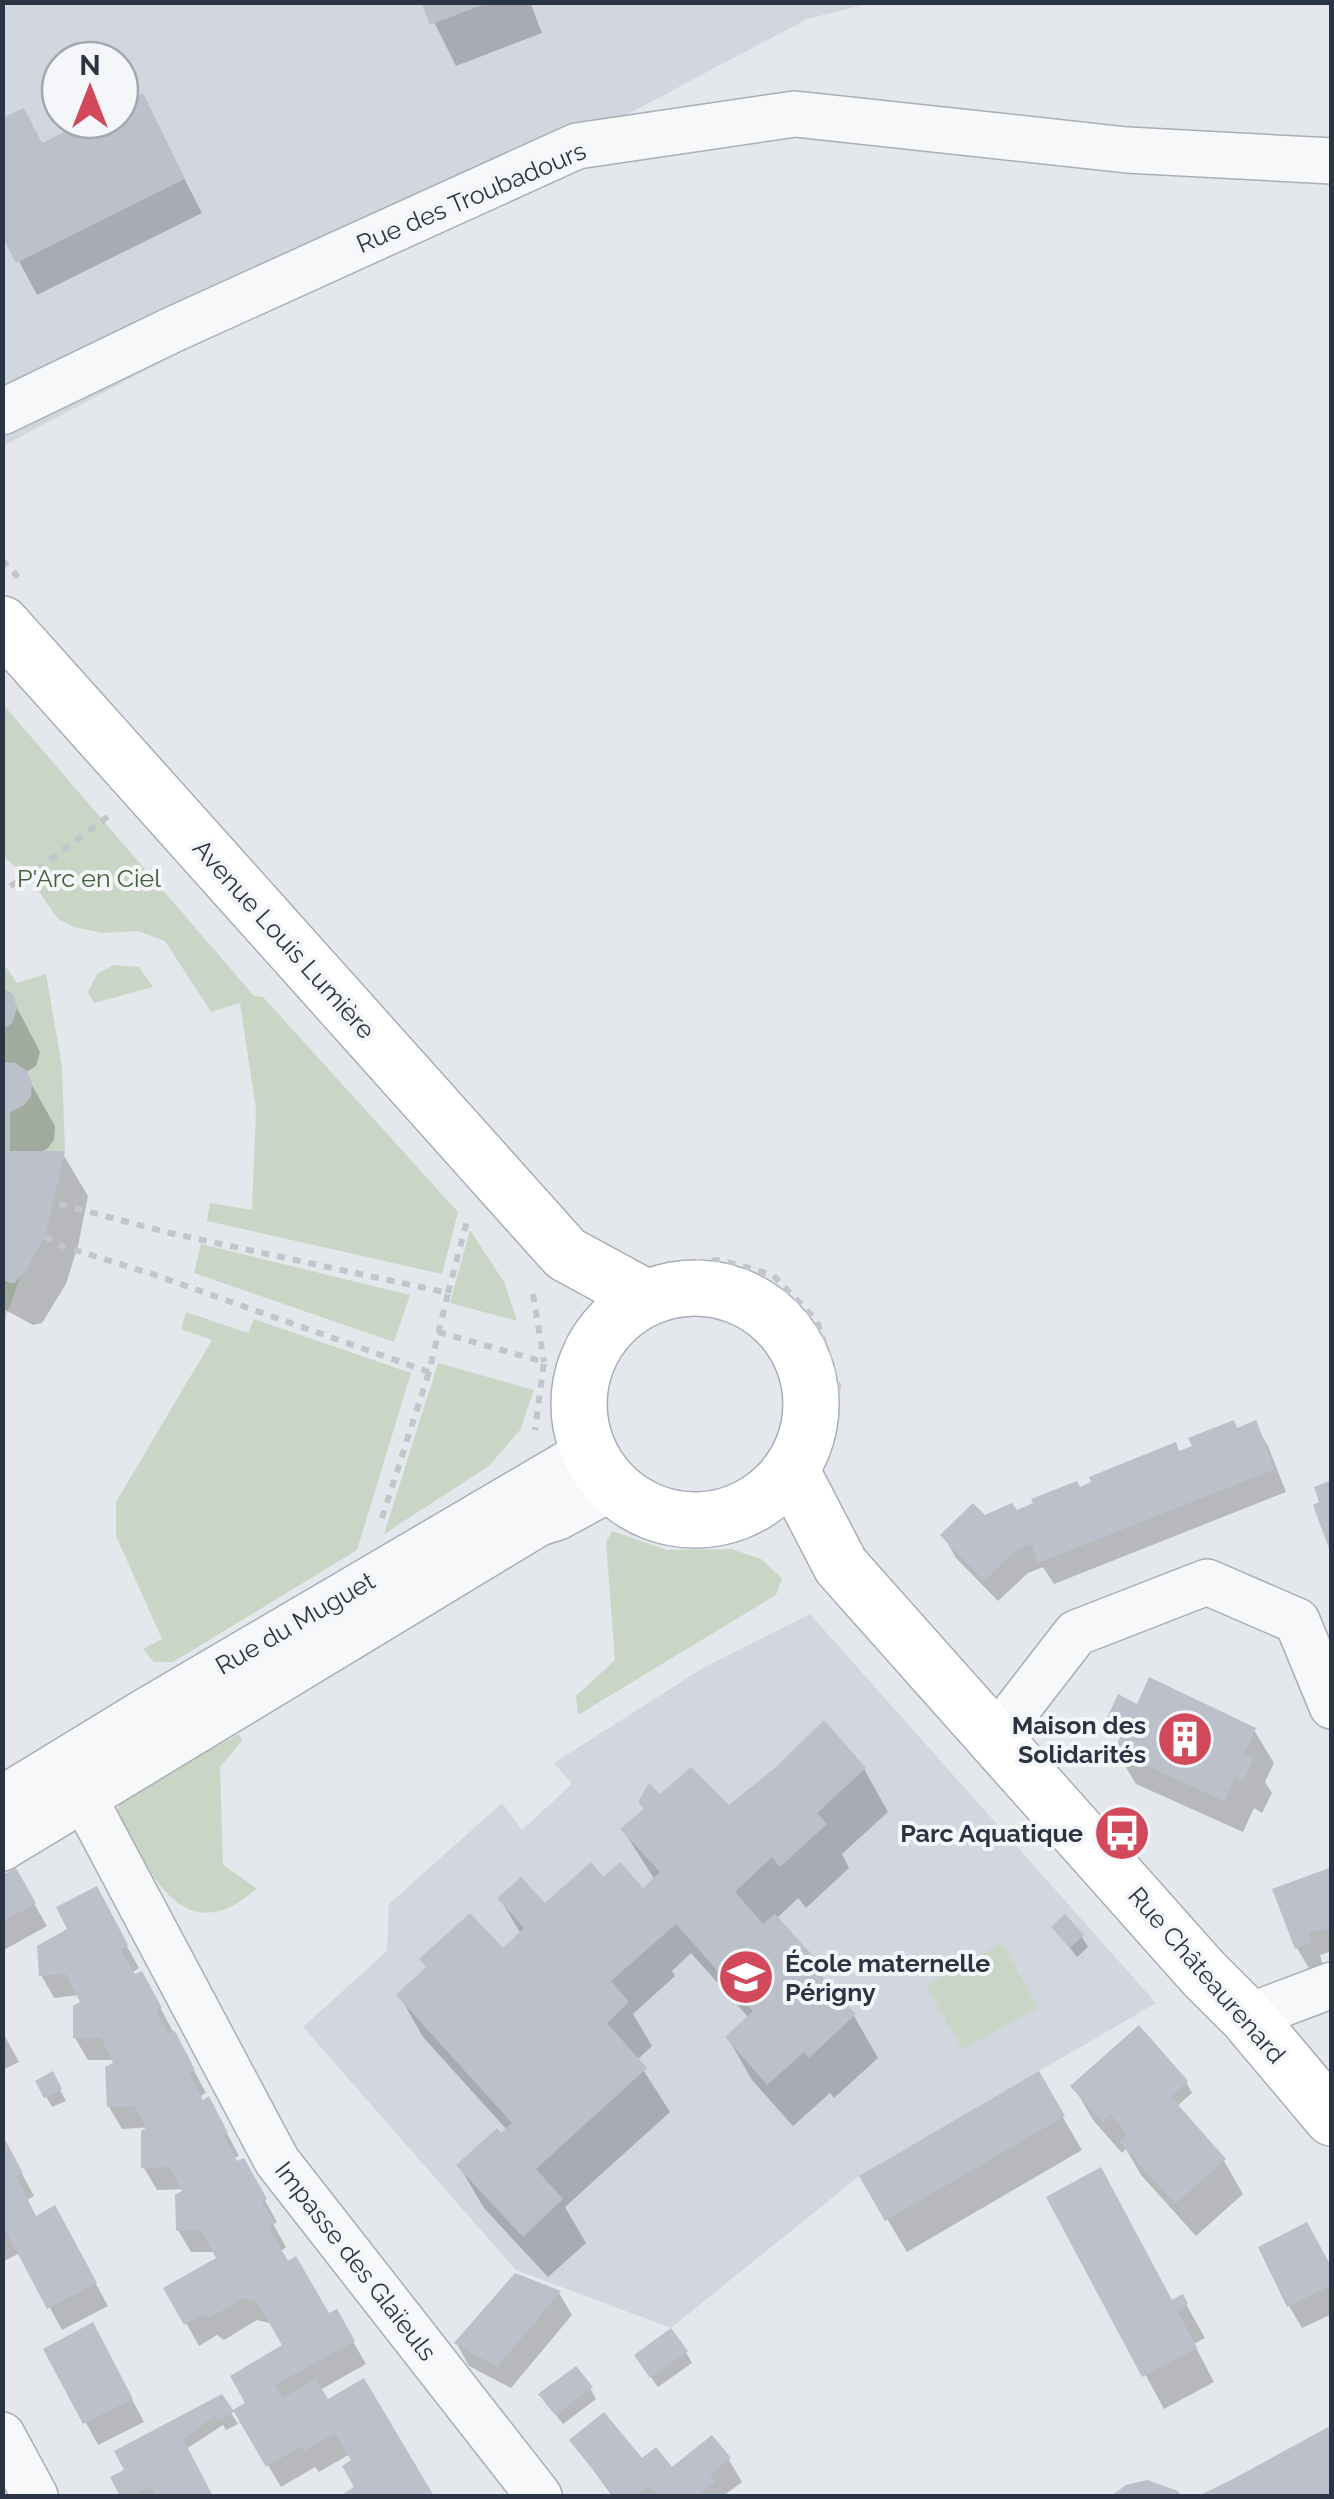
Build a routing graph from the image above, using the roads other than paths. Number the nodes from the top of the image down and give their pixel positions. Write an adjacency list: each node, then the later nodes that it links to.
1 (1332, 161): 2 (street, Rue des Troubadours)
2 (2, 412)
3 (2, 624): 4 (street, Avenue Louis Lumière)
4 (566, 1254): 5 (street, Avenue Louis Lumière); 6 (street, Avenue Louis Lumière)
5 (656, 1282): 6 (street); 7 (street)
6 (596, 1343): 8 (street)
7 (810, 1456): 9 (street); 10 (street, Rue Châteaurenard)
8 (601, 1469): 9 (street); 13 (street); 14 (street, Rue du Muguet)
9 (741, 1511): 10 (street, Rue Châteaurenard)
10 (840, 1566): 12 (street, Rue Châteaurenard)
11 (1332, 1706): 12 (street)
12 (992, 1735): 17 (street, Rue Châteaurenard)
13 (84, 1798): 15 (street); 21 (street, Impasse des Glaïeuls)
14 (2, 1799)
15 (2, 1848)
16 (1332, 1985): 17 (street)
17 (1247, 2017): 18 (street, Rue Châteaurenard)
18 (1332, 2118)
19 (2, 2436): 20 (street)
20 (34, 2496)
21 (539, 2496)

